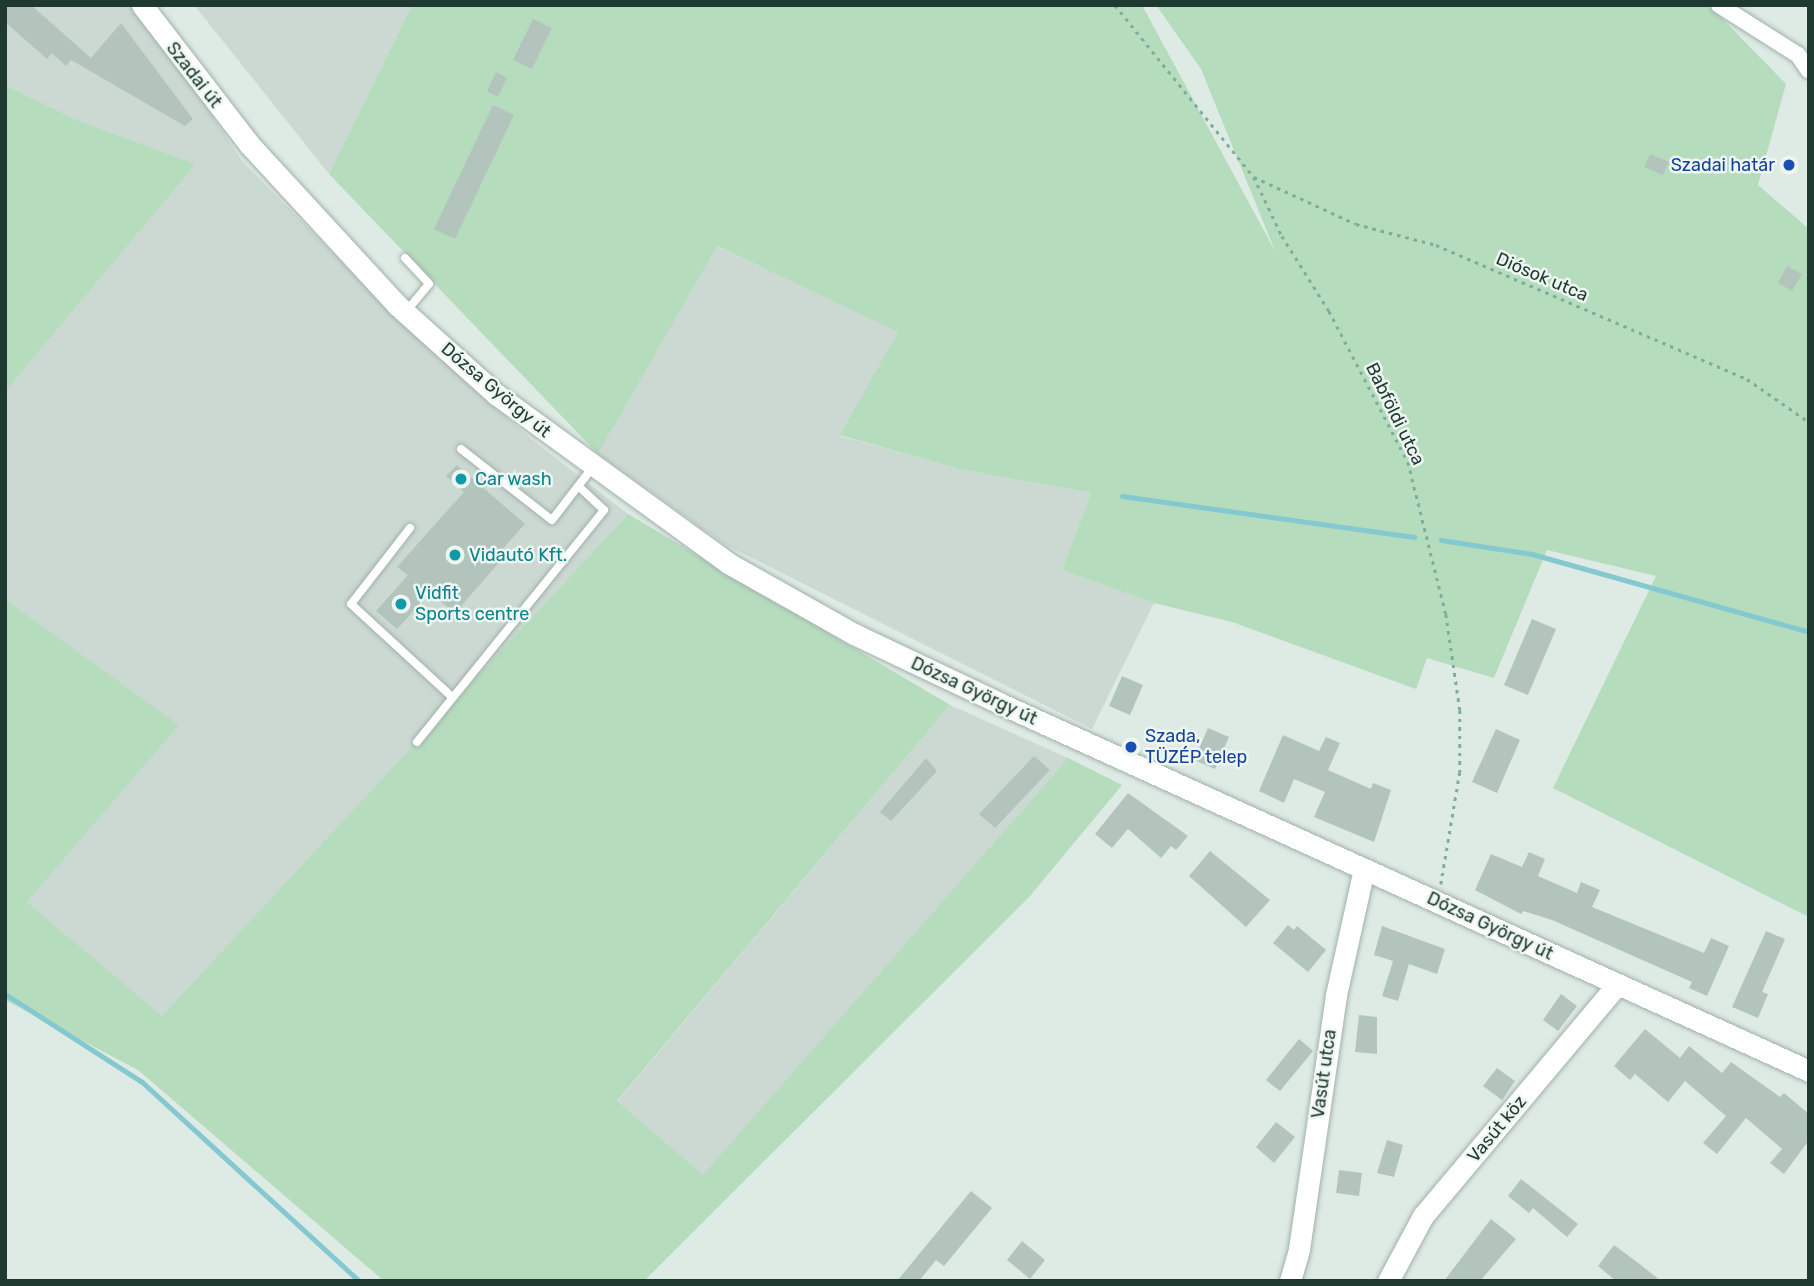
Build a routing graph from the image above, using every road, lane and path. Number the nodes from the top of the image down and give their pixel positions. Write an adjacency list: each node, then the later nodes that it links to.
1 (142, 5): 5 (main road, Szadai út)
2 (1115, 5): 6 (path, Babföldi utca)
3 (1719, 5): 4 (street)
4 (1809, 71)
5 (249, 144): 8 (main road, Dózsa György út)
6 (1254, 177): 9 (path, Diósok utca); 17 (path, Babföldi utca)
7 (405, 258): 8 (lane)
8 (405, 312): 11 (main road, Dózsa György út)
9 (1809, 422)
10 (461, 449): 12 (lane)
11 (592, 468): 12 (lane); 16 (main road, Dózsa György út)
12 (578, 486): 14 (lane)
13 (410, 528): 14 (lane)
14 (452, 697): 15 (lane)
15 (416, 742)
16 (1364, 869): 17 (main road, Dózsa György út); 20 (main road, Vasút utca)
17 (1435, 900): 18 (main road, Dózsa György út)
18 (1618, 984): 19 (main road, Dózsa György út); 21 (main road, Vasút köz)
19 (1809, 1071)
20 (1290, 1281)
21 (1388, 1281)

